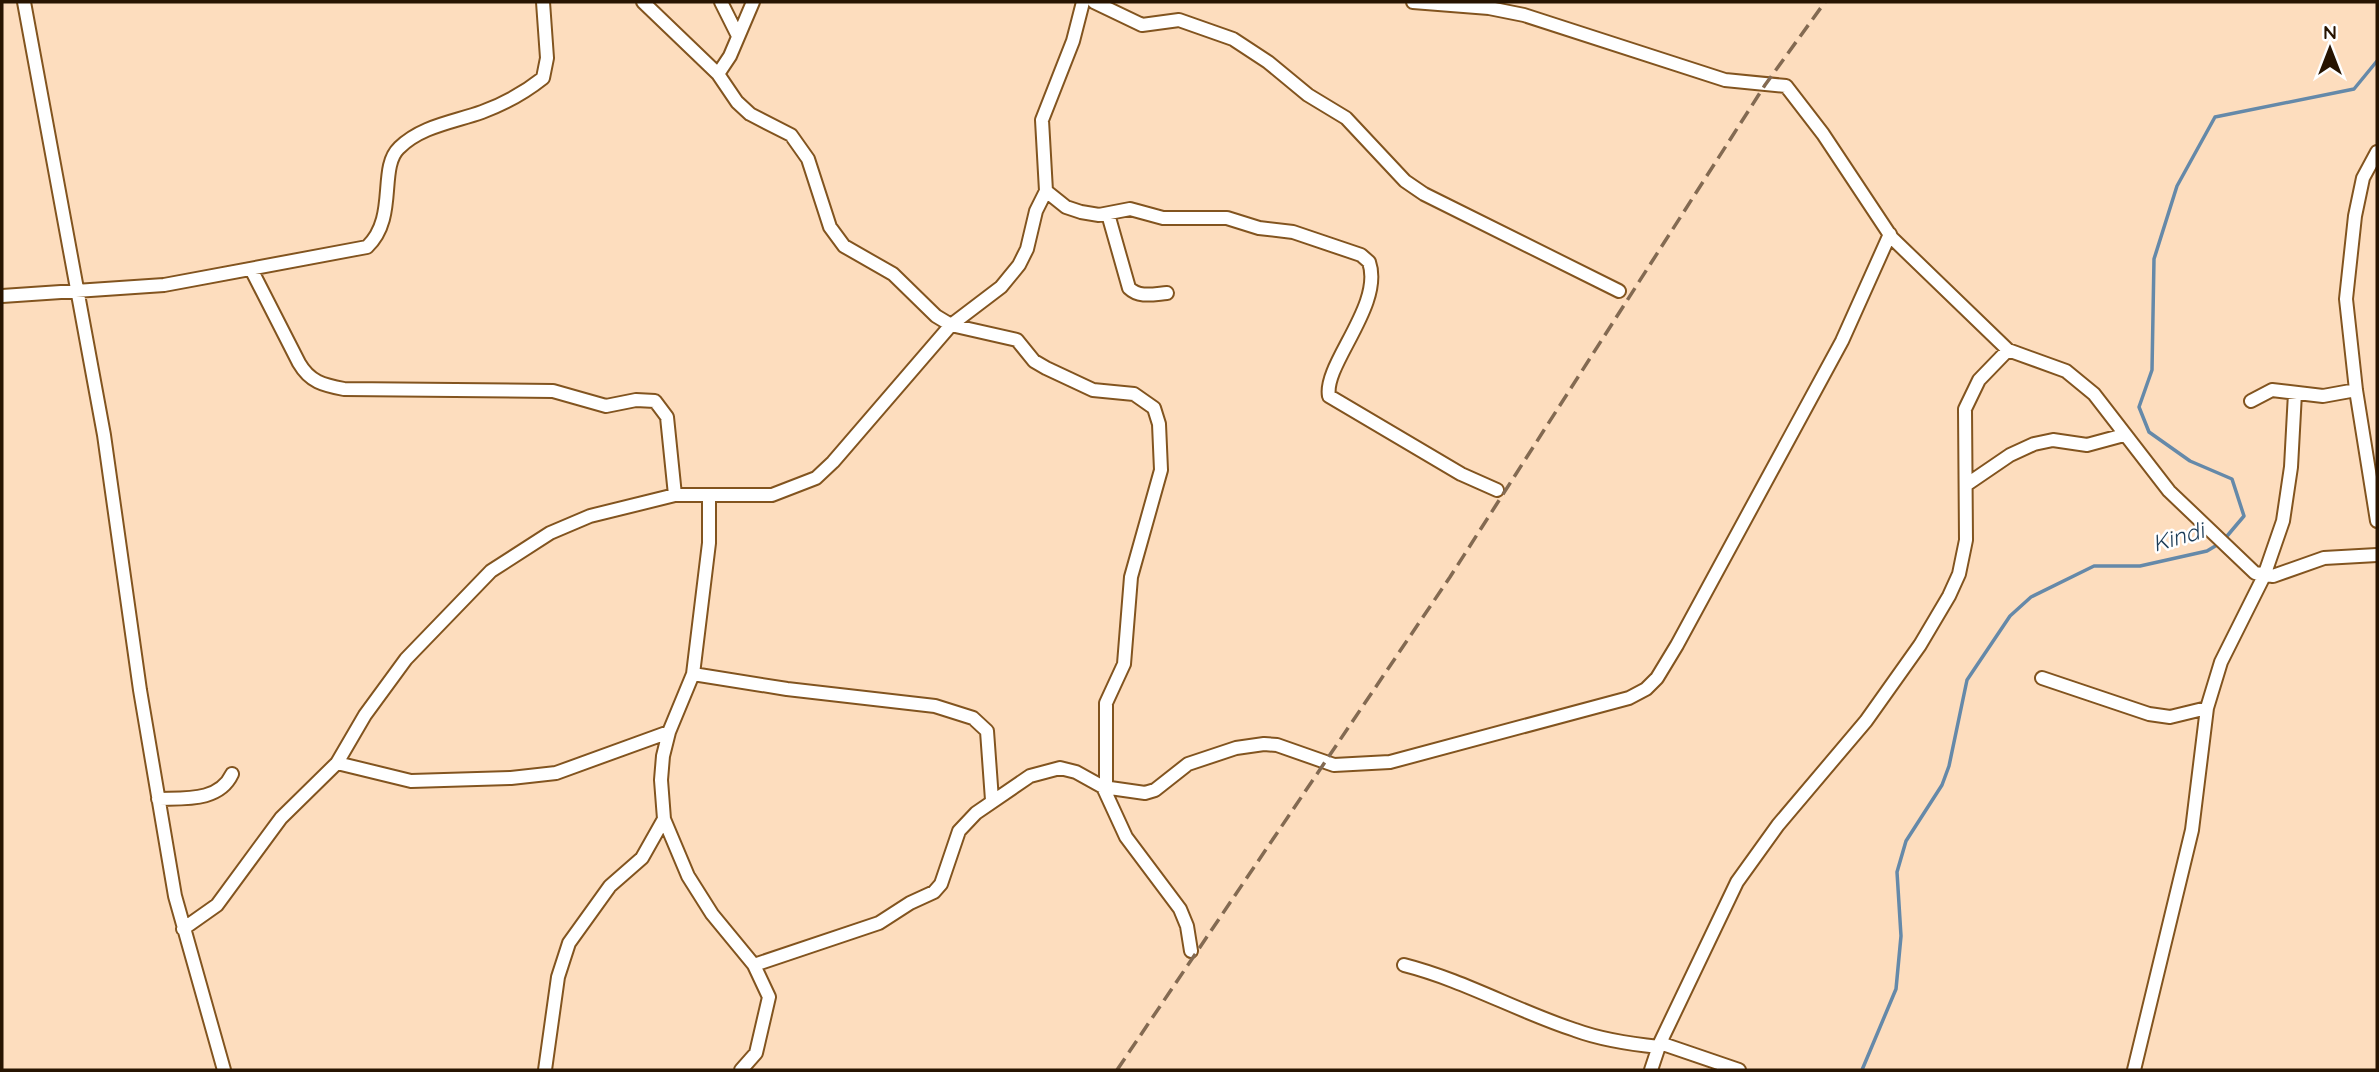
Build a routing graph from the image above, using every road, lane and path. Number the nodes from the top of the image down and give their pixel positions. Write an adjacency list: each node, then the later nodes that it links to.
1 (24, 2): 17 (street)
2 (543, 2): 16 (street)
3 (643, 2): 10 (street)
4 (721, 2): 9 (street)
5 (753, 2): 9 (street)
6 (1083, 2): 13 (street)
7 (1094, 2): 18 (street)
8 (1413, 2): 15 (street)
9 (738, 36): 10 (street)
10 (718, 74): 21 (street)
11 (2377, 152): 12 (street)
12 (2372, 166): 23 (street)
13 (1046, 191): 14 (street); 21 (street)
14 (1108, 214): 19 (street); 28 (street)
15 (1889, 234): 22 (street); 40 (street)
16 (251, 269): 17 (street); 29 (street)
17 (76, 291): 20 (street); 41 (street)
18 (1619, 291)
19 (1167, 293)
20 (2, 296)
21 (951, 325): 30 (street); 40 (street)
22 (2008, 350): 26 (street); 27 (street)
23 (2356, 390): 24 (street); 31 (street)
24 (2295, 393): 25 (street); 33 (street)
25 (2251, 401)
26 (2123, 435): 27 (street); 33 (street)
27 (1966, 485): 48 (street)
28 (1497, 490)
29 (675, 495): 30 (street); 38 (street)
30 (709, 497): 34 (street)
31 (2377, 521)
32 (2377, 555): 33 (street)
33 (2264, 576): 36 (street)
34 (693, 674): 37 (street); 42 (street)
35 (2042, 678): 36 (street)
36 (2207, 708): 54 (street)
37 (669, 732): 38 (street); 43 (street)
38 (337, 763): 44 (street)
39 (232, 774): 41 (street)
40 (1104, 788): 42 (street); 45 (street)
41 (158, 799): 44 (street)
42 (992, 800): 46 (street)
43 (664, 819): 46 (street); 50 (street)
44 (183, 929): 49 (street)
45 (1191, 951)
46 (754, 965): 51 (street)
47 (1404, 965): 48 (street)
48 (1660, 1045): 52 (street); 53 (street)
49 (223, 1070)
50 (545, 1070)
51 (741, 1070)
52 (1651, 1070)
53 (1740, 1070)
54 (2134, 1070)

